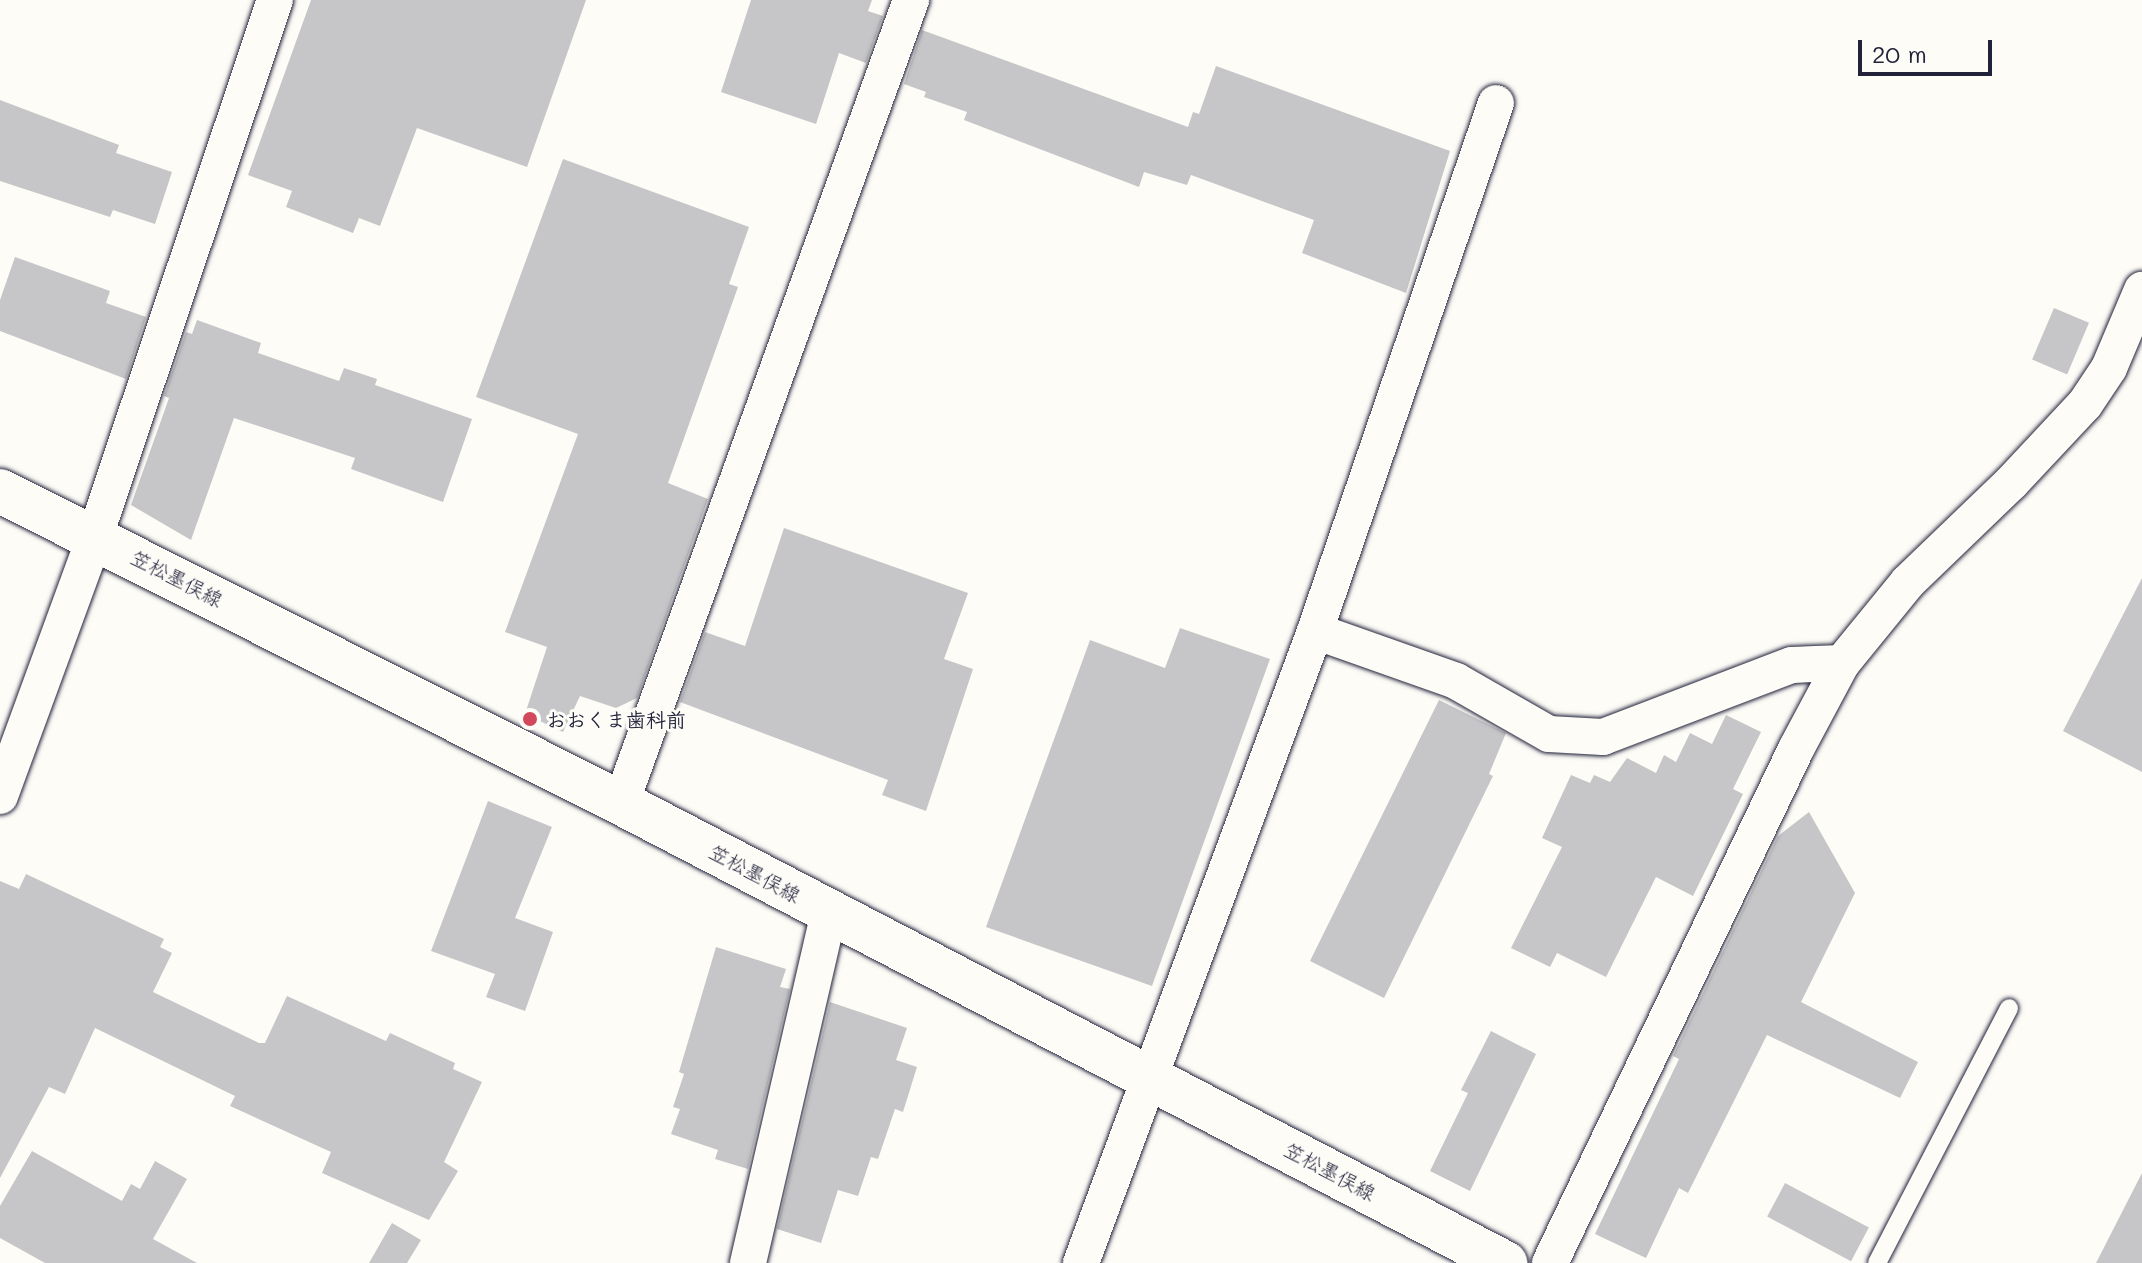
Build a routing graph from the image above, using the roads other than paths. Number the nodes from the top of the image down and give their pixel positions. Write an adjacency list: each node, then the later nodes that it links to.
1 (275, 0): 6 (street)
2 (911, 0): 10 (street)
3 (1496, 103): 7 (street)
4 (2142, 290): 8 (street)
5 (0, 491): 6 (main road, 笠松墨俣線)
6 (95, 536): 9 (street); 10 (main road, 笠松墨俣線)
7 (1315, 631): 8 (street); 13 (street)
8 (1842, 663): 17 (street)
9 (0, 796)
10 (621, 803): 11 (main road, 笠松墨俣線)
11 (829, 912): 13 (main road, 笠松墨俣線); 14 (street)
12 (2009, 1008): 18 (lane)
13 (1148, 1075): 15 (street); 16 (main road, 笠松墨俣線)
14 (748, 1263)
15 (1081, 1263)
16 (1505, 1263)
17 (1550, 1263)
18 (1877, 1263)

